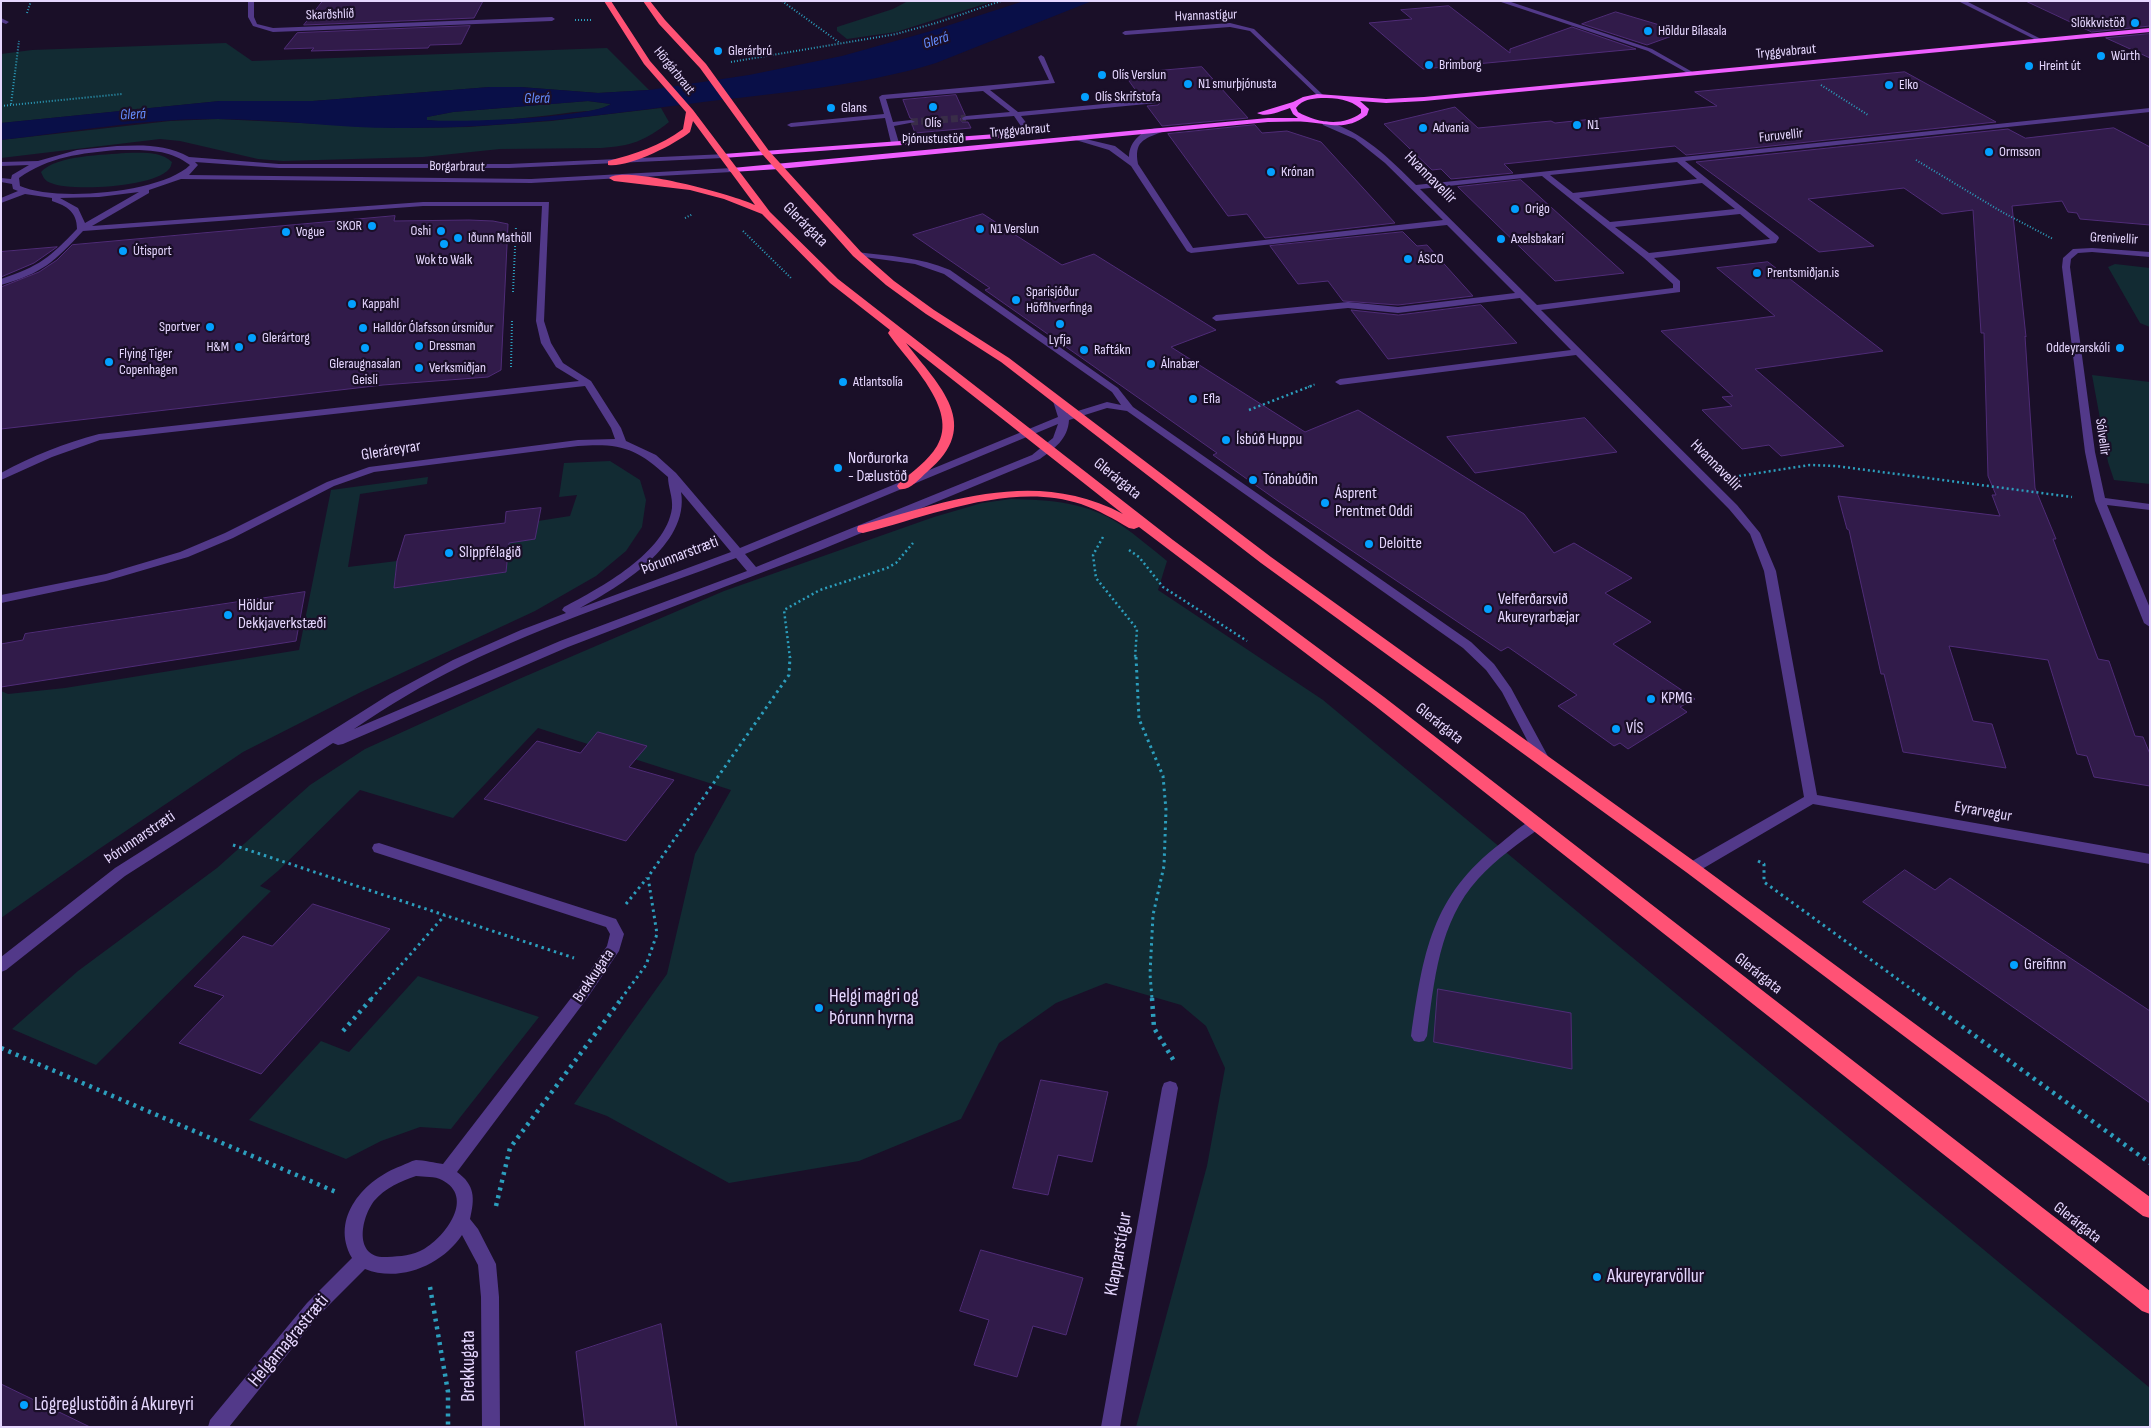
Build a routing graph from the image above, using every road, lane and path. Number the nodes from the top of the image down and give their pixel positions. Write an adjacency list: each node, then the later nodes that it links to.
1 (31, 1): 9 (path)
2 (251, 1): 10 (street, Skarðshlíð)
3 (606, 1): 30 (highway, Hörgárbraut)
4 (646, 1): 48 (highway, Hörgárbraut)
5 (782, 1): 15 (path)
6 (1001, 1): 15 (path)
7 (1501, 1): 19 (street)
8 (1961, 1): 13 (street)
9 (25, 17)
10 (552, 19)
11 (2150, 30): 13 (main road, Tryggvabraut)
12 (1125, 33): 22 (street, Hvannastígur)
13 (2040, 40): 18 (main road, Tryggvabraut)
14 (19, 41): 26 (path)
15 (840, 44): 17 (path)
16 (1041, 58): 20 (street)
17 (727, 62)
18 (1790, 64): 19 (main road, Tryggvabraut); 46 (path)
19 (1693, 74): 24 (main road, Tryggvabraut)
20 (984, 89): 32 (street); 35 (street)
21 (122, 94): 26 (path)
22 (1321, 96): 23 (main road, Tryggvabraut); 27 (main road, Tryggvabraut)
23 (1345, 98): 24 (main road, Tryggvabraut); 31 (main road, Tryggvabraut)
24 (1424, 99): 31 (main road, Tryggvabraut)
25 (1157, 101): 32 (street)
26 (11, 104): 28 (path)
27 (1295, 104): 36 (main road); 40 (main road, Tryggvabraut)
28 (1, 106)
29 (2150, 110): 46 (street, Furuvellir)
30 (690, 112): 49 (highway, Hörgárbraut); 53 (highway)
31 (1371, 112): 34 (main road, Tryggvabraut)
32 (1016, 114): 33 (street); 43 (street)
33 (966, 118)
34 (1358, 119): 38 (main road, Tryggvabraut); 44 (street)
35 (889, 120): 37 (street); 39 (street); 47 (street)
36 (1310, 120): 38 (main road, Tryggvabraut); 41 (main road, Tryggvabraut)
37 (911, 122)
38 (1326, 123): 44 (street, Hvannavellir)
39 (791, 125)
40 (1128, 125)
41 (1160, 130): 45 (main road, Tryggvabraut); 55 (street)
42 (1040, 133): 43 (main road, Tryggvabraut)
43 (1030, 134): 47 (main road, Tryggvabraut)
44 (1358, 137): 65 (street, Hvannavellir)
45 (1073, 138): 55 (street); 56 (main road, Tryggvabraut)
46 (1882, 138): 50 (street, Furuvellir); 75 (path)
47 (895, 143): 48 (main road, Tryggvabraut)
48 (766, 153): 49 (main road, Tryggvabraut); 56 (highway, Glerárgata)
49 (723, 156): 53 (street, Borgarbraut); 57 (highway, Glerárgata)
50 (1678, 159): 58 (street, Furuvellir); 62 (street)
51 (188, 160): 52 (street, Borgarbraut); 53 (street, Borgarbraut); 59 (street)
52 (42, 161): 54 (street, Borgarbraut); 63 (street, Borgarbraut)
53 (611, 163)
54 (1, 164)
55 (1134, 164): 72 (street)
56 (779, 167): 57 (main road, Tryggvabraut); 76 (highway, Glerárgata)
57 (732, 170): 60 (street, Borgarbraut); 71 (highway, Glerárgata)
58 (1543, 173): 65 (street, Furuvellir); 68 (street)
59 (181, 177): 60 (street, Borgarbraut); 64 (street, Borgarbraut)
60 (614, 178): 71 (highway)
61 (1, 180): 63 (street)
62 (1704, 180): 68 (street); 70 (street)
63 (15, 182): 66 (street, Borgarbraut)
64 (162, 184): 67 (street, Borgarbraut); 74 (street)
65 (1415, 187): 72 (street, Hvannavellir)
66 (25, 191): 67 (street, Borgarbraut); 69 (street)
67 (41, 195): 74 (street)
68 (1572, 196): 73 (street)
69 (1, 201)
70 (1743, 210): 73 (street); 78 (street)
71 (768, 214): 83 (highway, Glerárgata)
72 (1450, 222): 80 (street, Hvannavellir)
73 (1608, 225): 78 (street)
74 (81, 230): 79 (street); 86 (street)
75 (2076, 251): 77 (street, Grenivellir); 97 (street, Sólvellir)
76 (857, 254): 87 (street); 89 (highway, Glerárgata)
77 (2150, 255)
78 (1647, 256): 81 (street)
79 (1, 282)
80 (1522, 295): 81 (street, Hvannavellir); 82 (street)
81 (1535, 308): 84 (street, Hvannavellir)
82 (1216, 318)
83 (886, 323): 90 (highway, Glerárgata); 96 (highway)
84 (1579, 352): 85 (street); 95 (street, Hvannavellir)
85 (1340, 382): 88 (path)
86 (588, 383): 91 (street); 94 (street)
87 (1130, 409): 89 (street, Þórunnarstræti); 111 (street)
88 (1249, 410)
89 (1070, 417): 90 (street, Þórunnarstræti); 92 (street); 111 (highway, Glerárgata)
90 (1030, 434): 92 (highway, Glerárgata); 96 (street, Þórunnarstræti)
91 (622, 443): 93 (street, Gleráreyrar); 106 (street, Gleráreyrar)
92 (1049, 449): 99 (street, Þórunnarstræti); 102 (highway, Glerárgata)
93 (672, 475): 104 (street, Gleráreyrar); 108 (street)
94 (1, 478)
95 (1707, 482): 97 (path); 112 (street, Hvannavellir)
96 (903, 486): 104 (street, Þórunnarstræti)
97 (2100, 501): 98 (street); 107 (street, Sólvellir)
98 (2150, 507)
99 (862, 529): 102 (highway); 105 (street, Þórunnarstræti)
100 (1106, 532): 127 (path)
101 (916, 541): 119 (path)
102 (1168, 543): 113 (highway, Glerárgata)
103 (1126, 547): 109 (path)
104 (738, 553): 105 (street, Gleráreyrar); 108 (street, Þórunnarstræti)
105 (753, 571): 110 (street, Þórunnarstræti)
106 (1, 598)
107 (2150, 622)
108 (525, 633): 110 (street, Þórunnarstræti)
109 (1247, 641)
110 (308, 753): 122 (street, Þórunnarstræti)
111 (1545, 762): 118 (highway, Glerárgata)
112 (1811, 799): 114 (street); 117 (street, Eyrarvegur)
113 (1535, 824): 125 (street); 136 (highway, Glerárgata)
114 (1735, 843): 118 (street); 128 (path)
115 (233, 845): 120 (path)
116 (378, 848): 121 (street, Brekkugata)
117 (2150, 859)
118 (1692, 868): 130 (highway, Glerárgata)
119 (648, 877): 121 (path); 133 (path)
120 (445, 915): 123 (path); 124 (path)
121 (611, 923): 123 (street, Brekkugata)
122 (1, 966)
123 (601, 967): 129 (street, Brekkugata)
124 (343, 1031)
125 (1420, 1036)
126 (1, 1048): 131 (path)
127 (1170, 1088): 140 (street, Klapparstígur)
128 (2150, 1164)
129 (447, 1172): 131 (street); 132 (street)
130 (2150, 1209)
131 (358, 1210): 134 (street)
132 (462, 1221): 133 (street, Brekkugata); 134 (street)
133 (477, 1246): 139 (street, Brekkugata)
134 (364, 1258): 137 (street, Helgamagrastræti)
135 (436, 1283): 138 (path)
136 (2150, 1304)
137 (217, 1427)
138 (448, 1427)
139 (491, 1427)
140 (1110, 1427)

